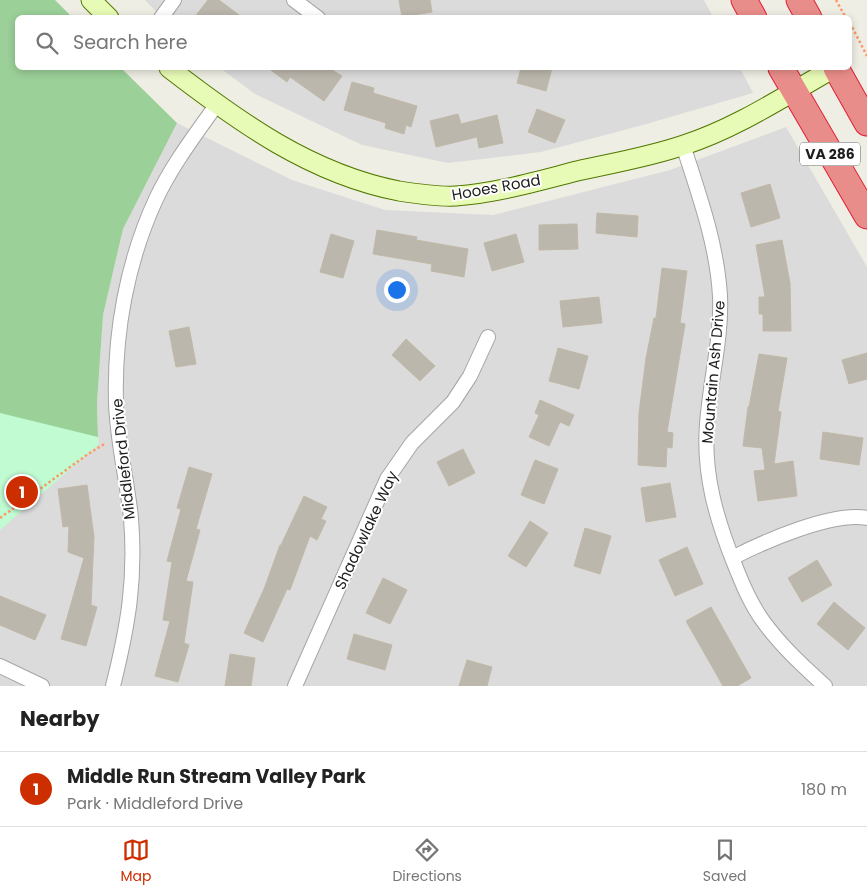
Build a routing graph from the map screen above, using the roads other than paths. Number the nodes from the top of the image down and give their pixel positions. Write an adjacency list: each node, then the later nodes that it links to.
1 (91, 0): 6 (street)
2 (174, 0): 7 (street)
3 (294, 0): 8 (street)
4 (744, 0): 9 (highway)
5 (799, 0): 10 (highway)
6 (106, 15)
7 (164, 15)
8 (314, 15)
9 (752, 15)
10 (807, 15)
11 (172, 70): 16 (street, Hooes Road)
12 (782, 70): 15 (highway, VA 286)
13 (831, 70): 15 (street, Hooes Road)
14 (836, 70): 17 (highway, VA 286)
15 (794, 91): 18 (street, Hooes Road); 19 (highway, VA 286)
16 (217, 104): 18 (street, Hooes Road); 25 (street, Middleford Drive)
17 (867, 123)
18 (683, 145): 22 (street, Mountain Ash Drive)
19 (867, 216)
20 (488, 337): 26 (street, Shadowlake Way)
21 (867, 518): 22 (street)
22 (732, 558): 27 (street, Mountain Ash Drive)
23 (0, 666): 24 (street)
24 (42, 686)
25 (114, 686)
26 (295, 686)
27 (825, 686)

